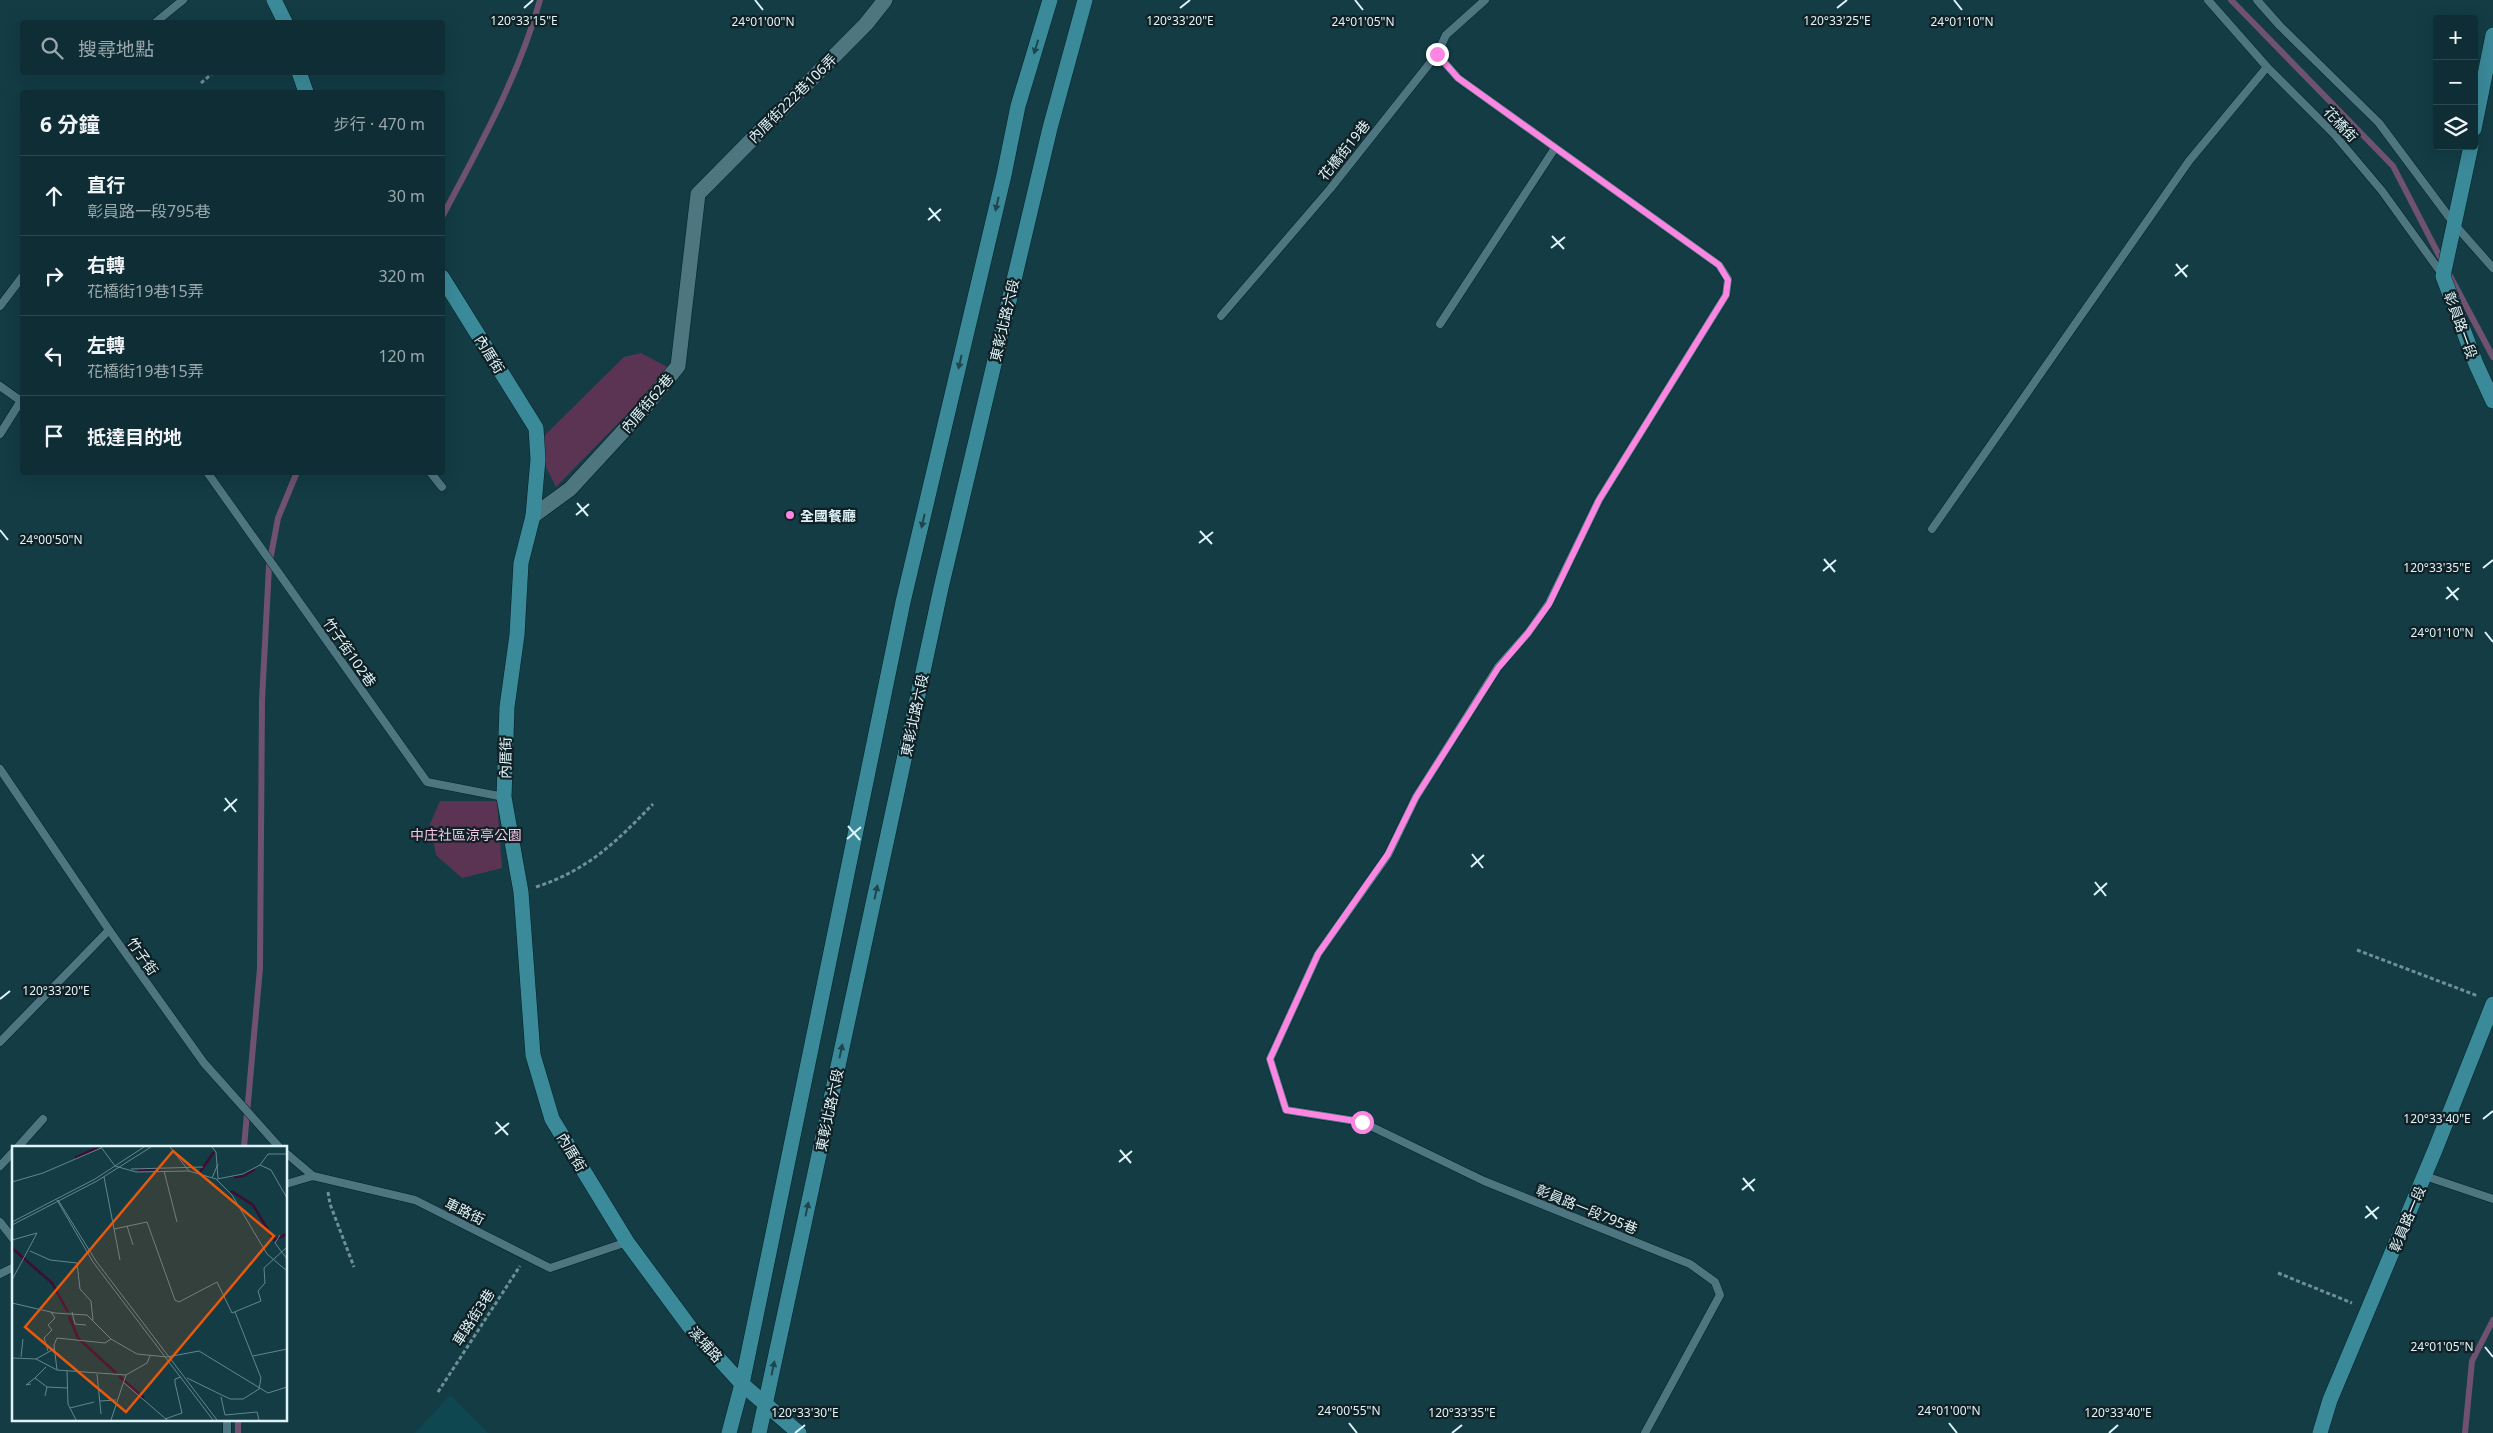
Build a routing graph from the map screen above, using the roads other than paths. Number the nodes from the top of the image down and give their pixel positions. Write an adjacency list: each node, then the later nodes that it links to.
1 (183, 0): 9 (lane)
2 (274, 0): 10 (street)
3 (885, 0): 19 (street, 內厝街222巷106弄)
4 (1050, 0): 58 (street, one-way to 58)
5 (1085, 0): 59 (street, 東彰北路六段, one-way to 5)
6 (1485, 0): 12 (lane, 花橋街19巷)
7 (2208, 0): 13 (lane, 花橋街)
8 (2257, 0): 20 (lane)
9 (158, 20)
10 (284, 20)
11 (2493, 35): 16 (street)
12 (1437, 54): 17 (lane); 26 (lane, 花橋街19巷)
13 (2267, 67): 22 (lane, 花橋街); 37 (lane)
14 (300, 75): 15 (street)
15 (305, 90)
16 (2478, 109)
17 (1555, 148): 27 (lane); 65 (lane, 彰員路一段795巷)
18 (2470, 150): 20 (street)
19 (698, 194): 36 (street, 內厝街62巷)
20 (2455, 225): 21 (lane); 22 (street)
21 (2493, 268)
22 (2443, 276): 30 (street, 彰員路一段)
23 (20, 280): 25 (lane)
24 (445, 287): 36 (street, 內厝街)
25 (0, 306)
26 (1221, 316)
27 (1440, 324)
28 (0, 386): 29 (lane)
29 (20, 399)
30 (2493, 401)
31 (20, 403): 32 (lane)
32 (0, 434)
33 (210, 475): 39 (lane, 竹子街102巷)
34 (432, 475): 35 (lane)
35 (442, 487)
36 (533, 516): 39 (street, 內厝街)
37 (1932, 529)
38 (0, 769): 40 (lane, 竹子街)
39 (504, 796): 55 (street, 內厝街)
40 (109, 930): 42 (lane); 45 (lane, 竹子街)
41 (2488, 1001): 50 (street, 彰員路一段)
42 (0, 1042)
43 (43, 1119): 44 (lane)
44 (19, 1146)
45 (278, 1146)
46 (12, 1153): 48 (lane)
47 (288, 1155): 49 (lane)
48 (0, 1166)
49 (313, 1176): 51 (lane, 車路街); 55 (lane, 車路街)
50 (2425, 1176): 52 (lane); 66 (street, 彰員路一段)
51 (288, 1183)
52 (2493, 1199)
53 (0, 1222): 54 (lane)
54 (12, 1237)
55 (627, 1242): 58 (street, 溪埔路)
56 (12, 1268): 57 (lane)
57 (0, 1274)
58 (742, 1384): 59 (street, 溪埔路); 62 (street)
59 (765, 1403): 63 (street, 東彰北路六段); 64 (street, 溪埔路)
60 (227, 1420): 61 (lane)
61 (227, 1433)
62 (729, 1433)
63 (759, 1433)
64 (799, 1433)
65 (1645, 1433)
66 (2320, 1433)

